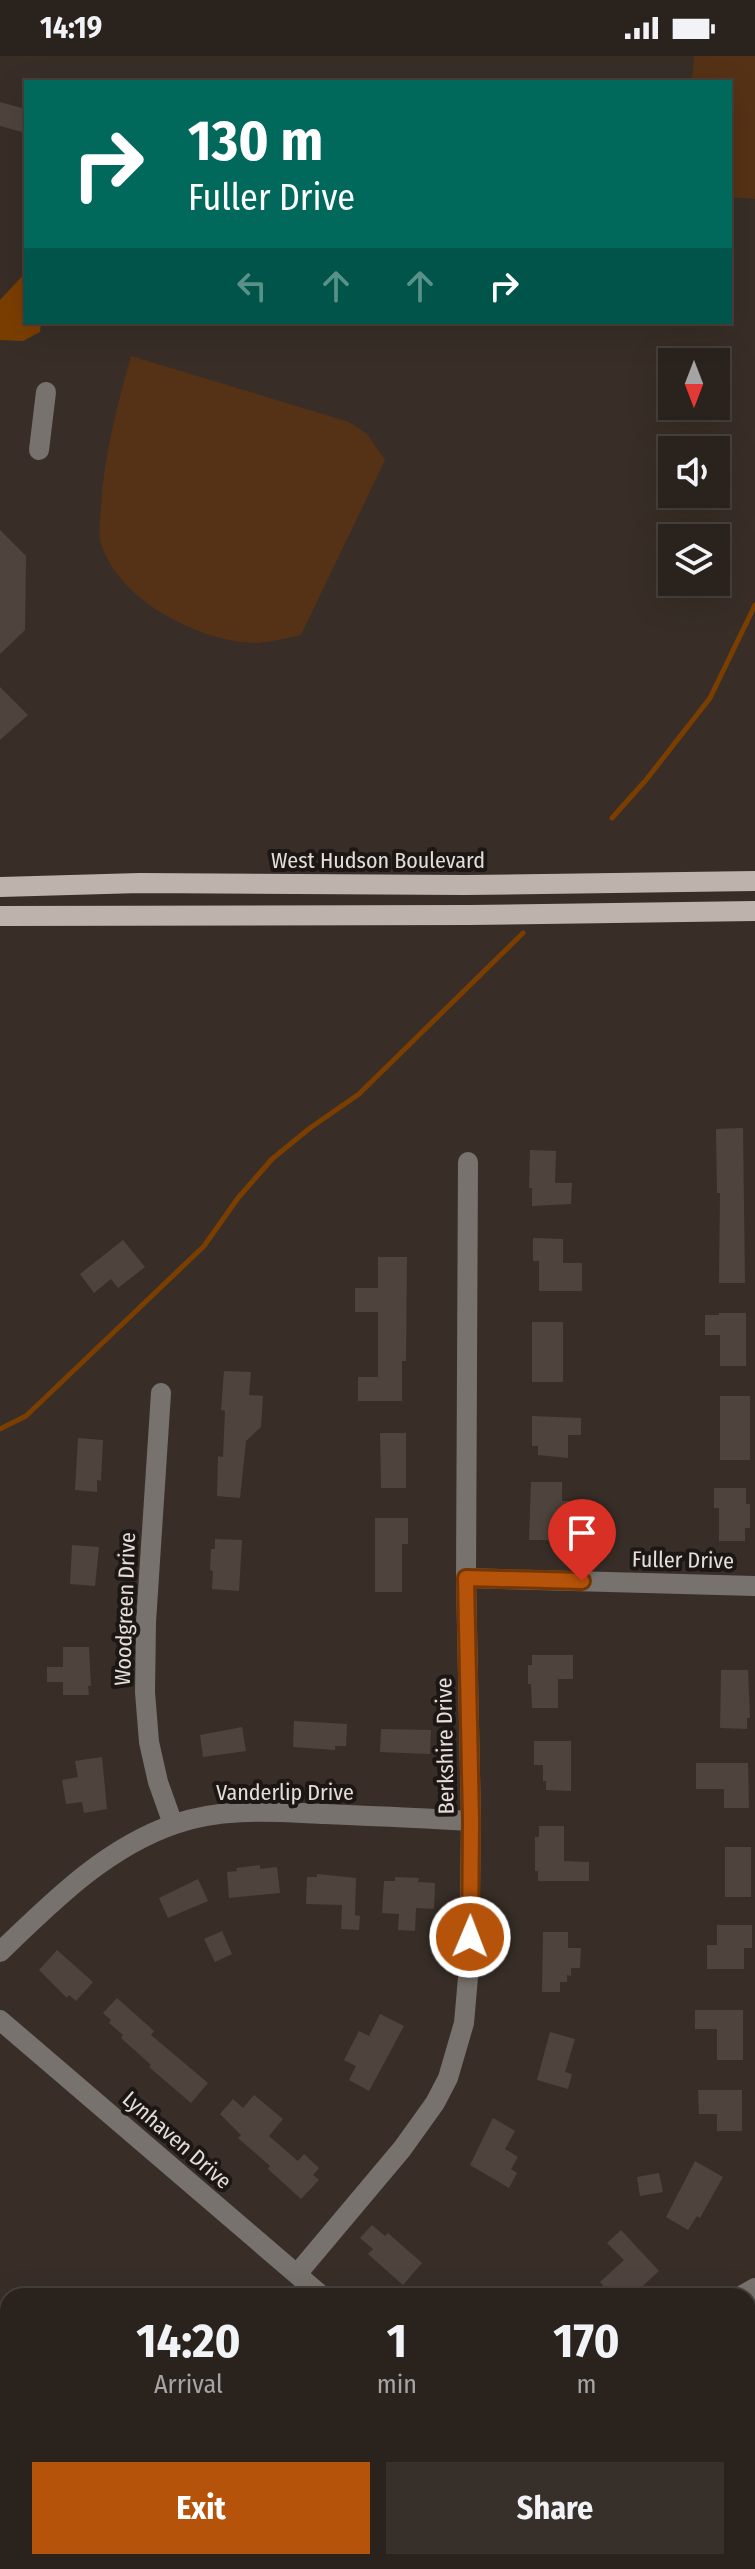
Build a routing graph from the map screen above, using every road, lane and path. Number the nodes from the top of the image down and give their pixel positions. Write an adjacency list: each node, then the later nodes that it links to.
1 (46, 392): 2 (street)
2 (39, 450)
3 (755, 881): 4 (main road, West Hudson Boulevard)
4 (0, 887)
5 (755, 911): 6 (main road)
6 (0, 916)
7 (468, 1162): 9 (street, Berkshire Drive)
8 (161, 1393): 12 (street, Woodgreen Drive)
9 (466, 1578): 10 (street, Fuller Drive); 11 (street, Berkshire Drive)
10 (755, 1586)
11 (471, 1821): 12 (street, Vanderlip Drive); 15 (street, Berkshire Drive)
12 (173, 1824): 13 (street, Vanderlip Drive)
13 (0, 1952)
14 (0, 2020): 15 (street, Lynhaven Drive)
15 (297, 2274): 16 (street, Lynhaven Drive)
16 (313, 2288)

